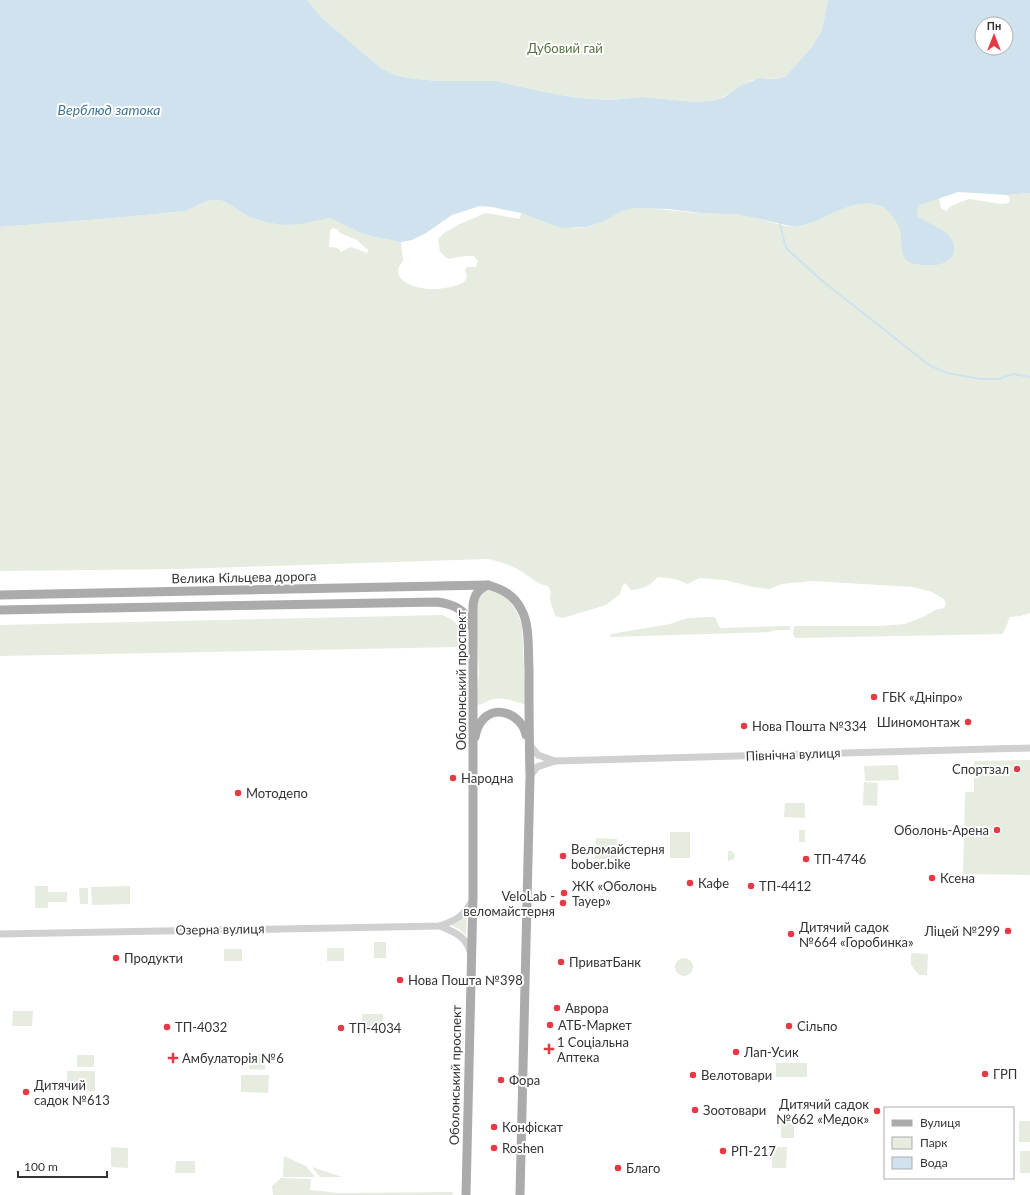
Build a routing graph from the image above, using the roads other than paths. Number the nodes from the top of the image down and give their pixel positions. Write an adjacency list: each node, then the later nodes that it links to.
1 (488, 585): 2 (main road, Велика Кільцева дорога); 4 (main road, Оболонський проспект); 5 (main road)
2 (0, 595)
3 (0, 610): 4 (main road)
4 (473, 631): 6 (main road, Оболонський проспект)
5 (529, 744): 6 (main road); 8 (street, Північна вулиця); 9 (main road)
6 (473, 745): 10 (main road, Оболонський проспект)
7 (1030, 748): 8 (street, Північна вулиця)
8 (555, 762): 9 (street, Північна вулиця)
9 (530, 776): 15 (main road)
10 (473, 900): 11 (street); 13 (main road, Оболонський проспект)
11 (440, 926): 12 (street, Озерна вулиця); 13 (street)
12 (0, 934)
13 (471, 955): 14 (main road, Оболонський проспект)
14 (466, 1195)
15 (520, 1195)

